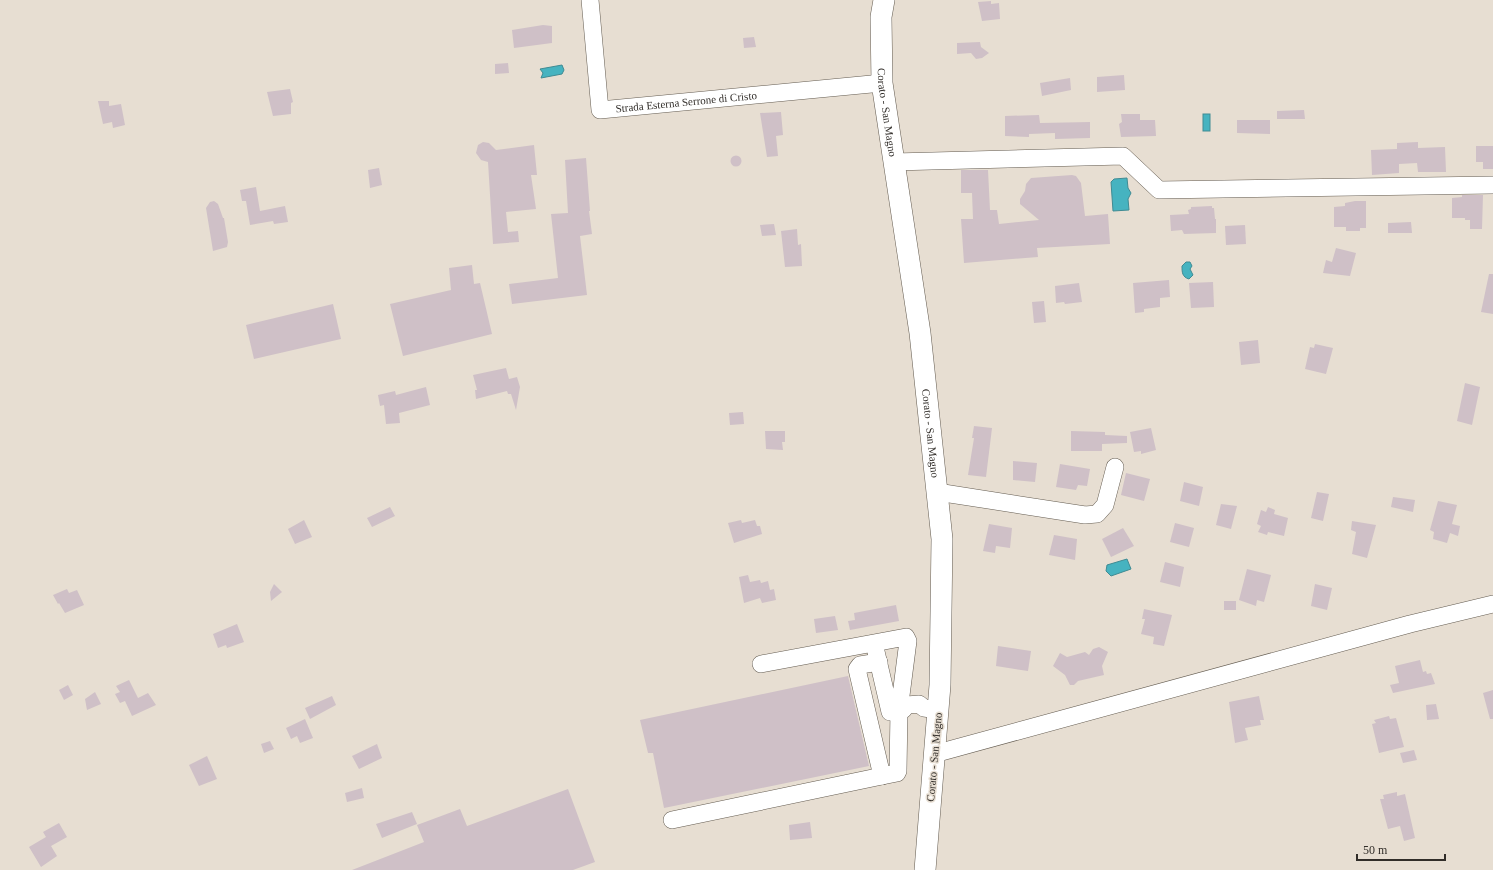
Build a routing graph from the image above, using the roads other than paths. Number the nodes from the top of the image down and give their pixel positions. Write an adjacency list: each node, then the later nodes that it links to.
1 (590, 0): 3 (street, Strada Esterna Serrone di Cristo)
2 (884, 0): 3 (main road, Corato - San Magno)
3 (882, 83): 4 (main road, Corato - San Magno)
4 (894, 162): 5 (street); 7 (main road, Corato - San Magno)
5 (1493, 184)
6 (1115, 467): 7 (street)
7 (937, 492): 12 (main road, Corato - San Magno)
8 (1493, 604): 15 (street)
9 (874, 643): 10 (street); 11 (street); 13 (street)
10 (879, 662): 13 (street); 14 (street)
11 (760, 664)
12 (931, 709): 13 (street); 15 (main road, Corato - San Magno)
13 (897, 711): 14 (street); 16 (street)
14 (869, 717): 16 (street)
15 (934, 754): 18 (main road, Corato - San Magno)
16 (882, 776): 17 (street)
17 (672, 820)
18 (926, 870)

